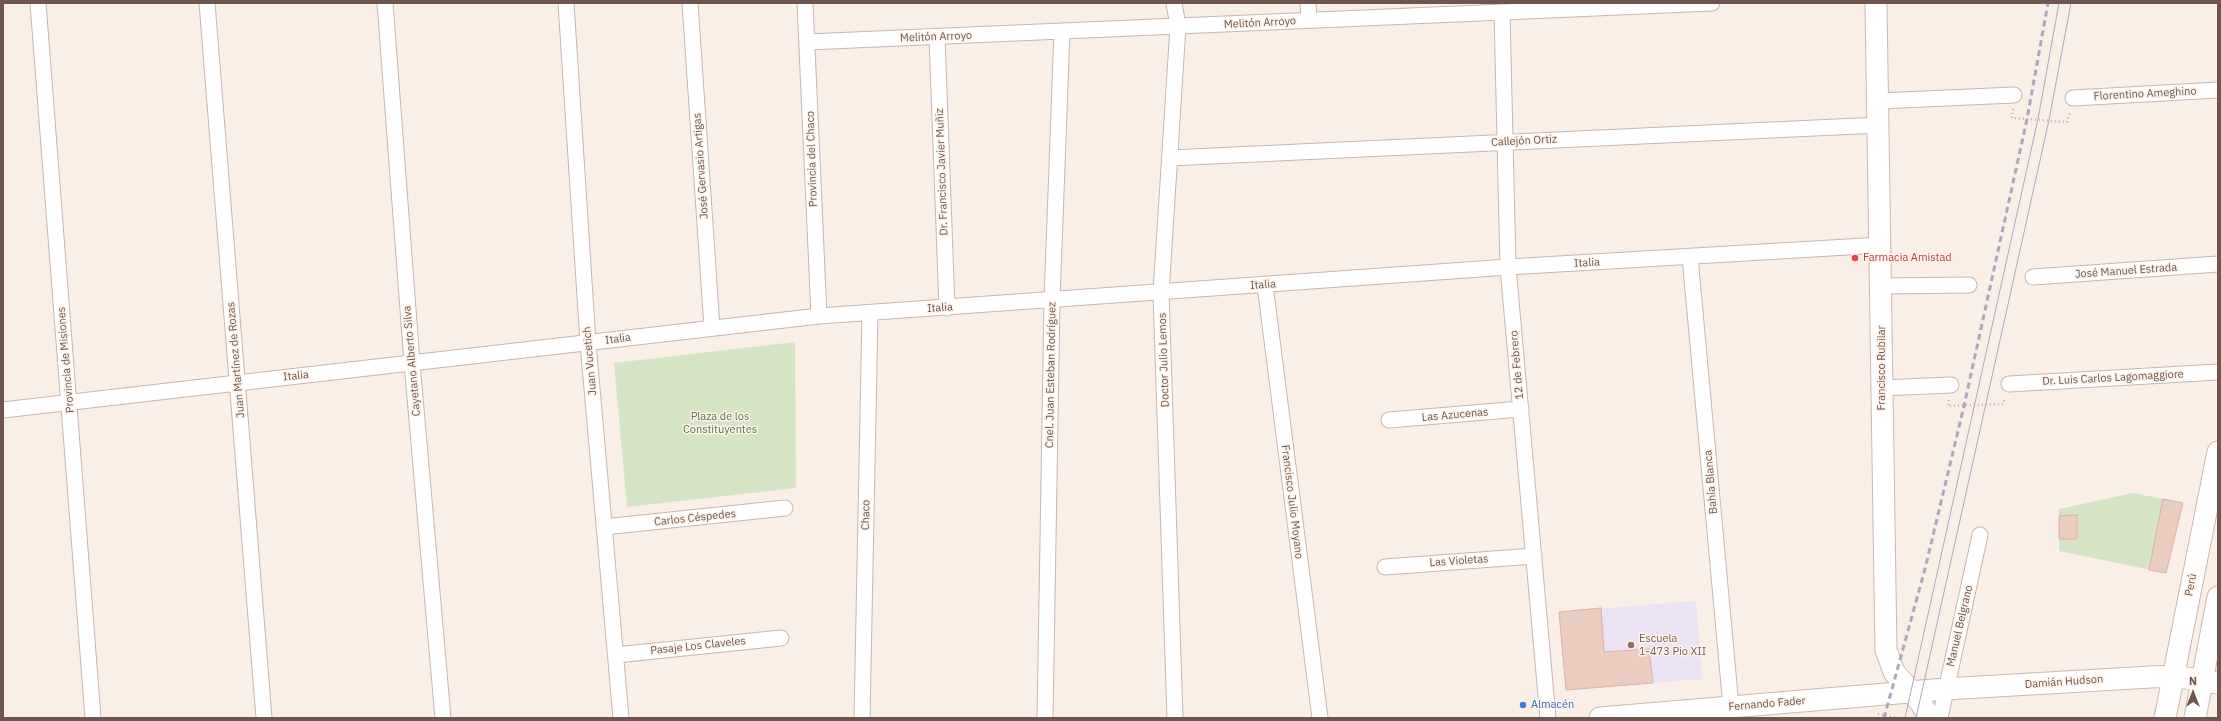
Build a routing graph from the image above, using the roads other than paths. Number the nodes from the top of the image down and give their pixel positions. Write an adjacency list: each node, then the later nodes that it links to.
1 (38, 3): 48 (street, Provincia de Misiones)
2 (207, 3): 44 (street, Juan Martínez de Rozas)
3 (386, 3): 42 (street, Cayetano Alberto Silva)
4 (566, 3): 41 (street, Juan Vucetich)
5 (690, 3): 40 (street, José Gervasio Artigas)
6 (805, 3): 19 (street, Provincia del Chaco)
7 (1174, 3): 16 (street, Doctor Julio Lemos)
8 (1308, 3): 15 (street)
9 (1700, 3): 10 (street, Melitón Arroyo); 12 (street, Melitón Arroyo)
10 (1712, 3)
11 (1876, 3): 23 (main road, Francisco Rubilar)
12 (1568, 6): 14 (street, Melitón Arroyo)
13 (1439, 9): 14 (street, Melitón Arroyo); 15 (street, Melitón Arroyo)
14 (1502, 12): 25 (street, 12 de Febrero)
15 (1309, 20): 16 (street, Melitón Arroyo)
16 (1178, 26): 17 (street, Melitón Arroyo); 26 (street, Doctor Julio Lemos)
17 (1062, 31): 18 (street, Melitón Arroyo); 36 (street, Cnel. Juan Esteban Rodríguez)
18 (937, 37): 19 (street, Melitón Arroyo); 37 (street, Dr. Francisco Javier Muñiz)
19 (808, 42): 39 (street, Provincia del Chaco)
20 (2218, 90): 22 (street, Florentino Ameghino)
21 (2014, 95): 23 (street)
22 (2073, 98)
23 (1879, 101): 24 (main road, Francisco Rubilar)
24 (1879, 125): 25 (street, Callejón Ortiz); 27 (main road, Francisco Rubilar)
25 (1504, 142): 26 (street, Callejón Ortiz); 30 (street, 12 de Febrero)
26 (1170, 158): 35 (street, Doctor Julio Lemos)
27 (1881, 245): 28 (street, Italia); 34 (main road, Francisco Rubilar)
28 (1690, 257): 30 (street, Italia); 65 (street, Bahía Blanca)
29 (2218, 264): 31 (street, José Manuel Estrada)
30 (1508, 267): 33 (street, Italia); 49 (street, 12 de Febrero)
31 (2033, 277)
32 (1969, 284): 34 (street)
33 (1265, 285): 35 (street, Italia); 73 (street, Francisco Julio Moyano)
34 (1881, 286): 47 (main road, Francisco Rubilar)
35 (1161, 293): 36 (street, Italia); 72 (street, Doctor Julio Lemos)
36 (1052, 301): 37 (street, Italia); 71 (street, Cnel. Juan Esteban Rodríguez)
37 (947, 308): 38 (street, Italia)
38 (870, 313): 39 (street, Italia); 70 (street, Chaco)
39 (819, 316): 40 (street, Italia)
40 (712, 328): 41 (street, Italia)
41 (588, 343): 42 (street, Italia); 54 (street, Juan Vucetich)
42 (412, 363): 44 (street, Italia); 68 (street, Cayetano Alberto Silva)
43 (2218, 372): 45 (street, Dr. Luis Carlos Lagomaggiore)
44 (238, 382): 48 (street, Italia); 67 (street, Juan Martínez de Rozas)
45 (2009, 384)
46 (1951, 385): 47 (street)
47 (1881, 388): 64 (main road, Francisco Rubilar)
48 (70, 403): 50 (street, Italia); 66 (street, Provincia de Misiones)
49 (1521, 409): 51 (street, Las Azucenas); 56 (street, 12 de Febrero)
50 (3, 410)
51 (1389, 420)
52 (2218, 452): 61 (main road, Perú)
53 (785, 508): 54 (street, Carlos Céspedes)
54 (604, 527): 60 (street, Juan Vucetich)
55 (1980, 535): 63 (street, Manuel Belgrano)
56 (1534, 556): 57 (street, Las Violetas); 74 (street, 12 de Febrero)
57 (1385, 567)
58 (2218, 597): 62 (main road)
59 (781, 638): 60 (street, Pasaje Los Claveles)
60 (616, 655): 69 (street, Juan Vucetich)
61 (2173, 676): 62 (main road, Damián Hudson); 63 (main road, Damián Hudson); 78 (main road, Perú)
62 (2210, 681): 79 (main road)
63 (1945, 690): 64 (main road, Damián Hudson); 77 (street, Manuel Belgrano)
64 (1910, 692): 65 (main road, Fernando Fader); 76 (main road, Francisco Rubilar)
65 (1732, 707): 75 (main road, Fernando Fader)
66 (93, 718)
67 (264, 718)
68 (443, 718)
69 (621, 718)
70 (862, 718)
71 (1045, 718)
72 (1176, 718)
73 (1320, 718)
74 (1548, 718)
75 (1600, 718)
76 (1930, 718)
77 (1940, 718)
78 (2165, 718)
79 (2195, 718)

